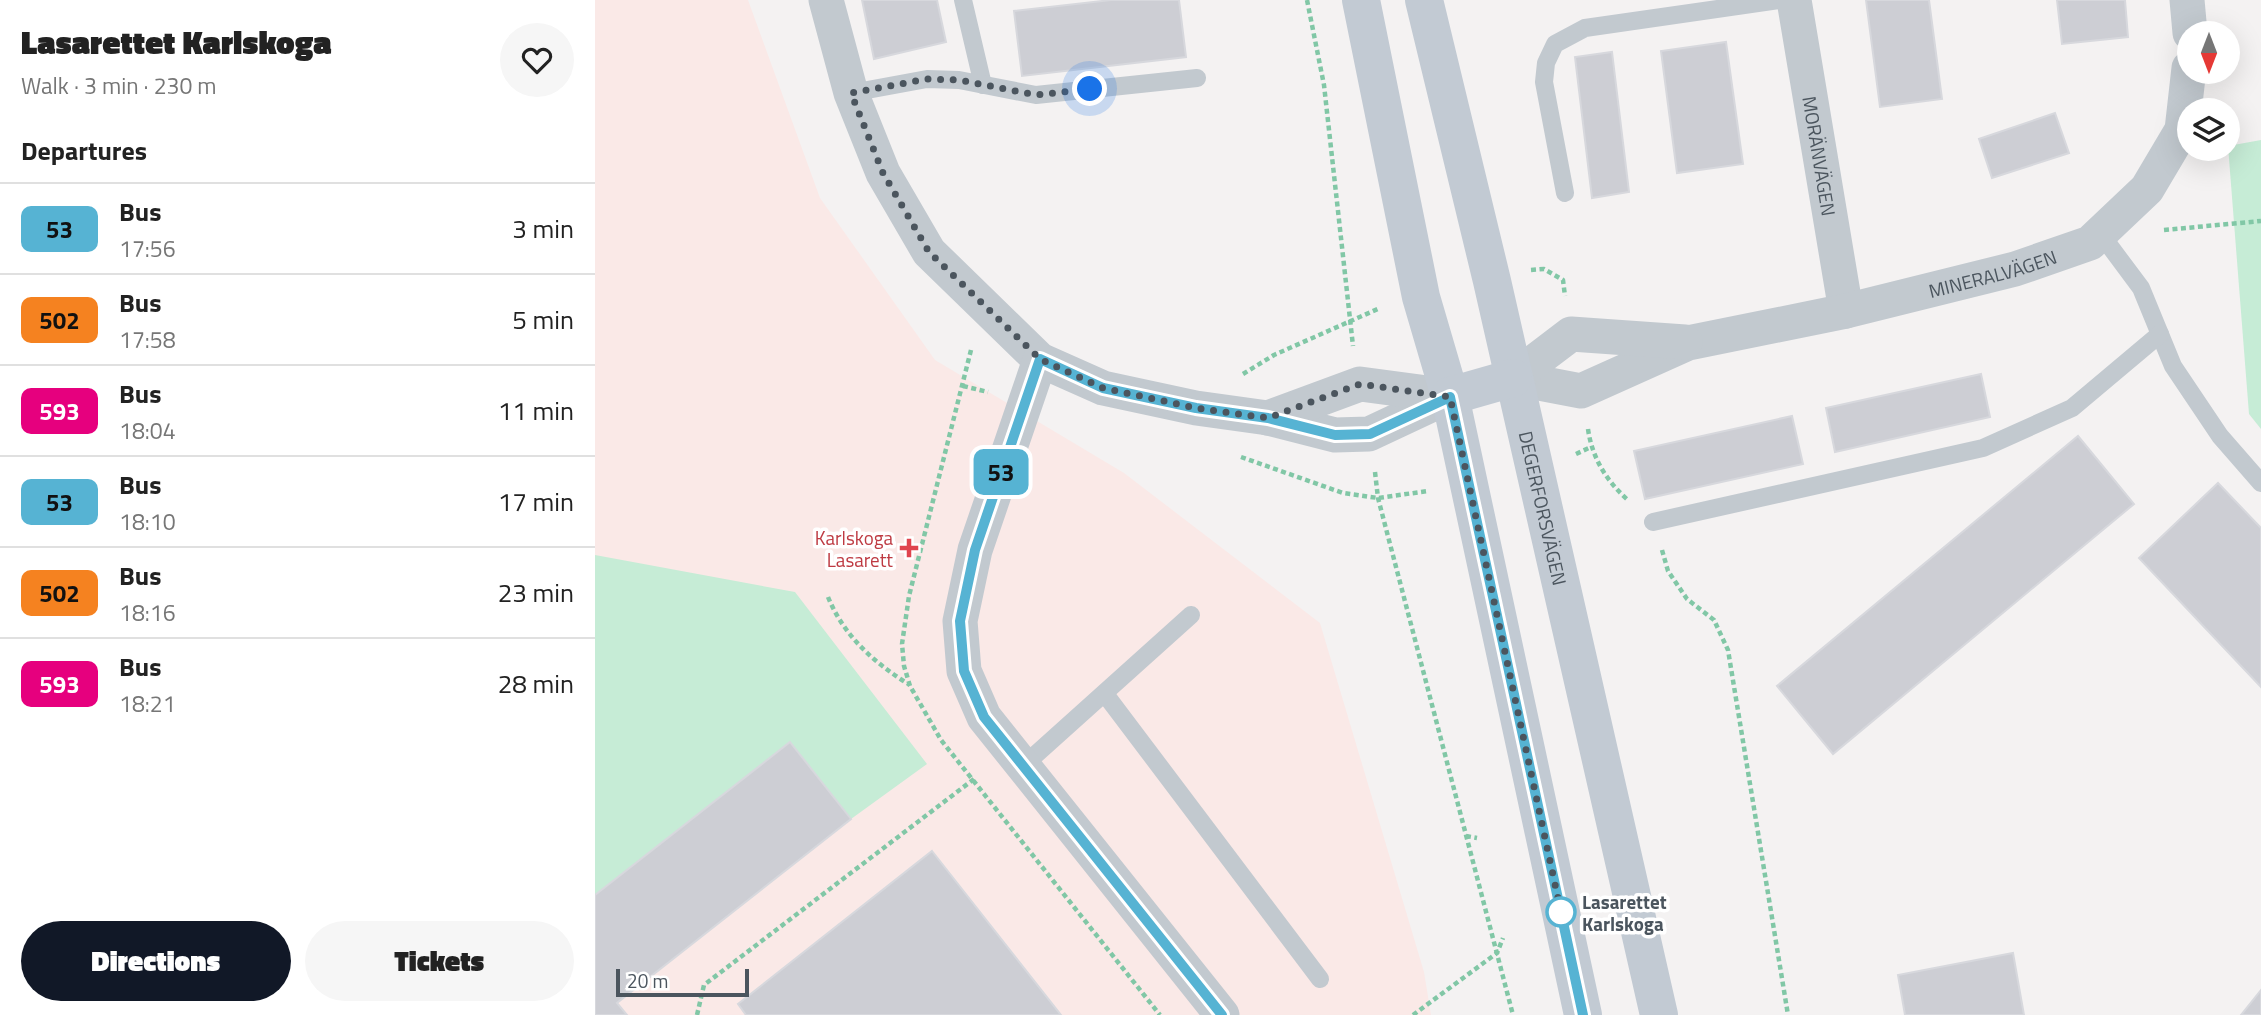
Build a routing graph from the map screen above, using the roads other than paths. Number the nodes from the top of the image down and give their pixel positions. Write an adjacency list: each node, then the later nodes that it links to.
1 (826, 0): 12 (street)
2 (963, 0): 11 (lane)
3 (1361, 0): 20 (main road)
4 (1424, 0): 19 (main road, DEGERFORSVÄGEN)
5 (1780, 0): 13 (lane)
6 (1794, 0): 15 (street, MORÄNVÄGEN)
7 (2187, 0): 8 (street)
8 (2189, 21)
9 (1197, 78): 11 (lane)
10 (2187, 84): 14 (street, MINERALVÄGEN)
11 (982, 85): 12 (lane)
12 (851, 93): 18 (street)
13 (1565, 193)
14 (2103, 231): 15 (street, MINERALVÄGEN); 16 (lane)
15 (1846, 311): 17 (street, MINERALVÄGEN)
16 (2160, 334): 22 (lane); 23 (lane)
17 (1688, 342): 19 (street, MINERALVÄGEN); 19 (street, MINERALVÄGEN)
18 (1040, 359): 21 (street); 26 (street)
19 (1513, 378): 20 (main road); 30 (main road, DEGERFORSVÄGEN)
20 (1450, 397): 21 (street); 21 (street); 29 (main road)
21 (1268, 418)
22 (2261, 483)
23 (1653, 522)
24 (1191, 615): 25 (lane)
25 (1105, 694): 26 (lane); 27 (lane)
26 (1017, 758): 28 (street)
27 (1320, 979)
28 (1222, 1015)
29 (1583, 1015)
30 (1659, 1015)

